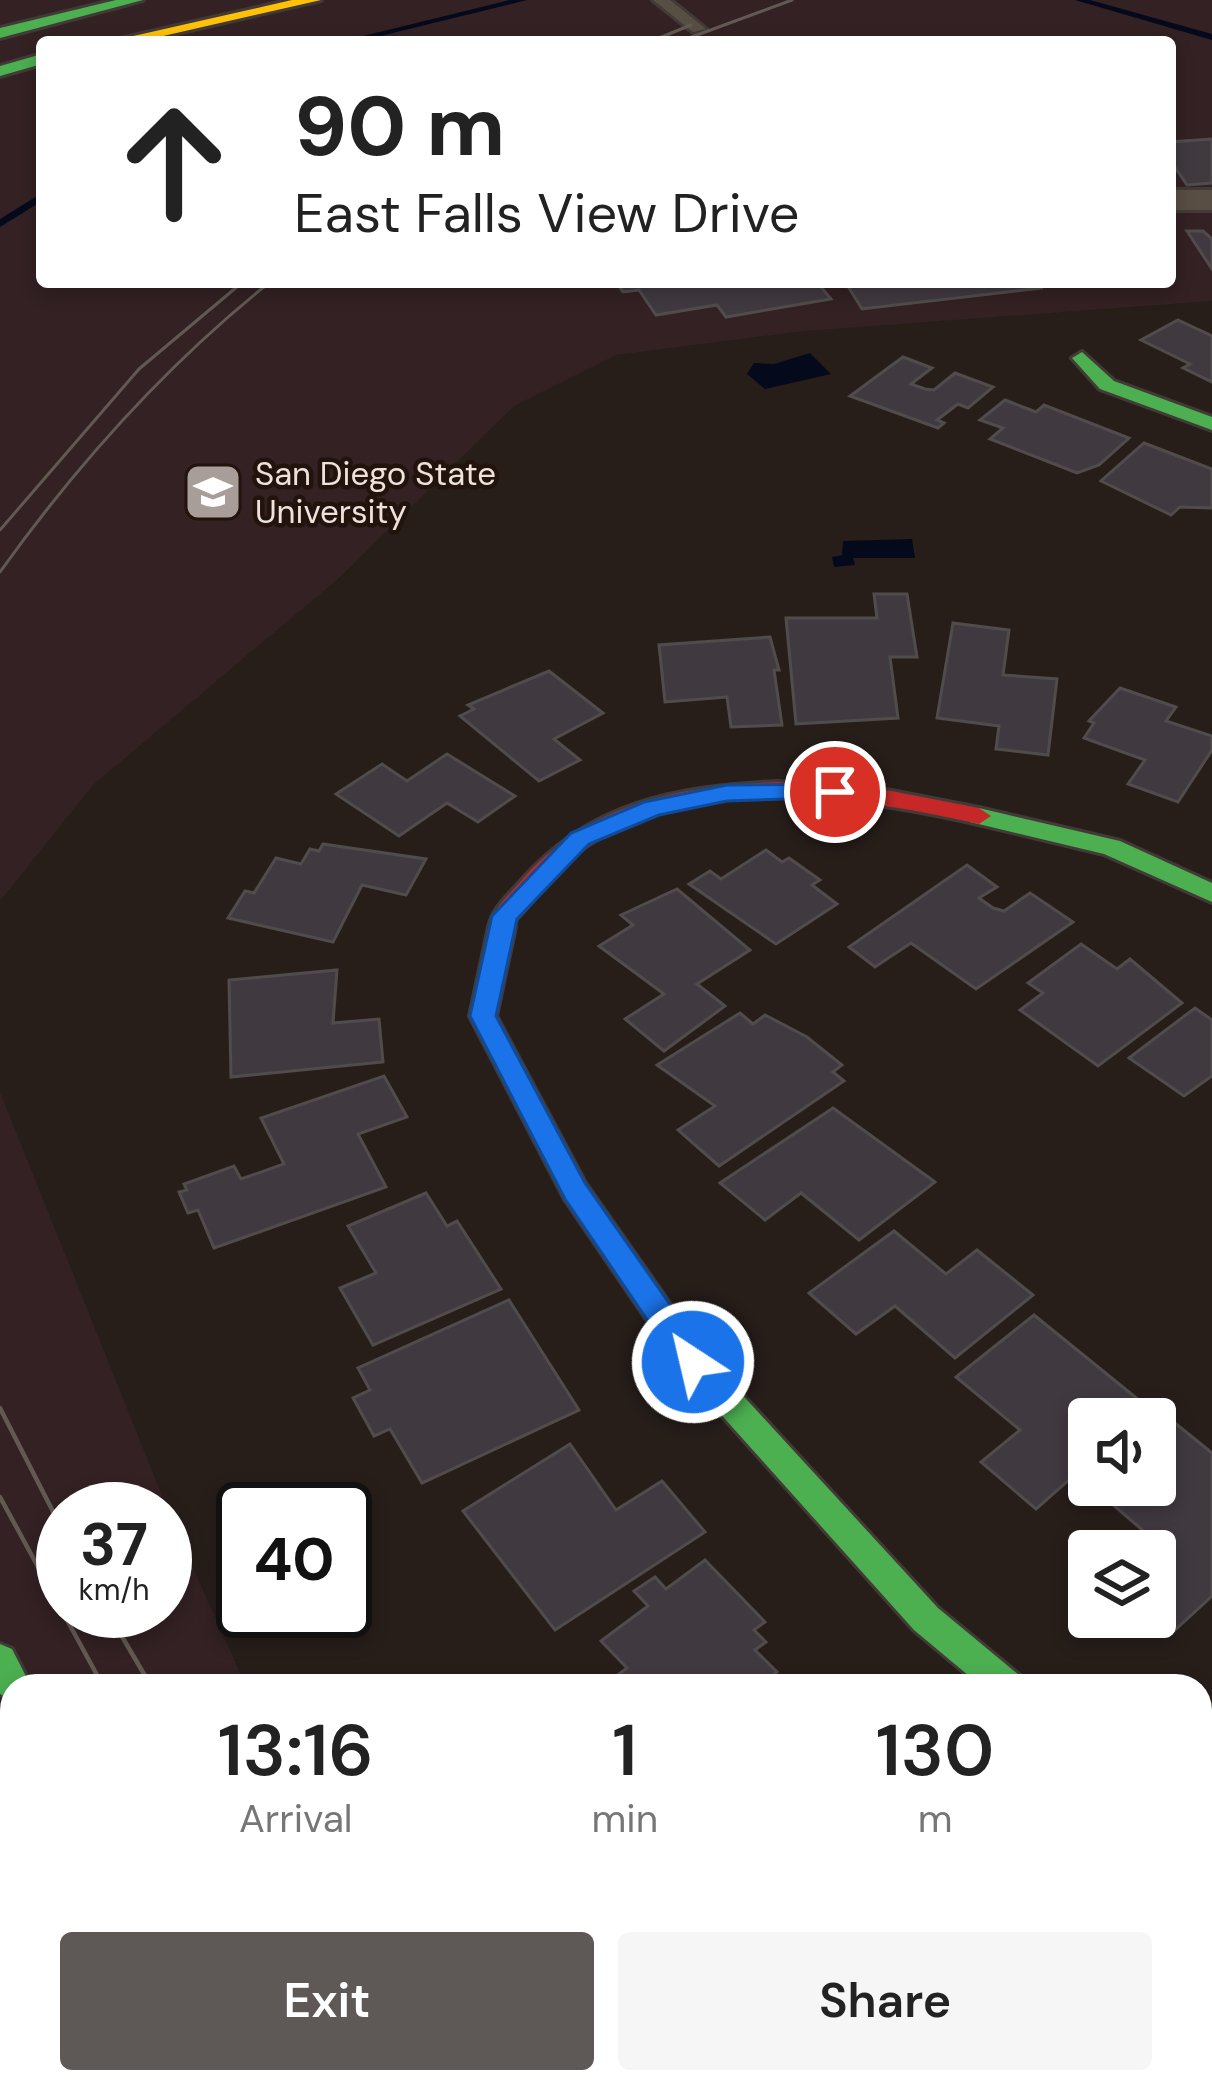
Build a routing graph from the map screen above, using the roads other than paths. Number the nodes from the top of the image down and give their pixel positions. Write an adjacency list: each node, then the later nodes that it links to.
1 (92, 0): 5 (main road)
2 (135, 0): 7 (main road)
3 (313, 0): 8 (main road)
4 (662, 0): 6 (lane)
5 (0, 17)
6 (698, 28)
7 (0, 34)
8 (143, 36)
9 (36, 61): 10 (main road)
10 (0, 71)
11 (1176, 200): 12 (street)
12 (1212, 200)
13 (1082, 358): 14 (main road)
14 (1212, 424)
15 (1212, 893): 16 (main road)
16 (992, 1674)

